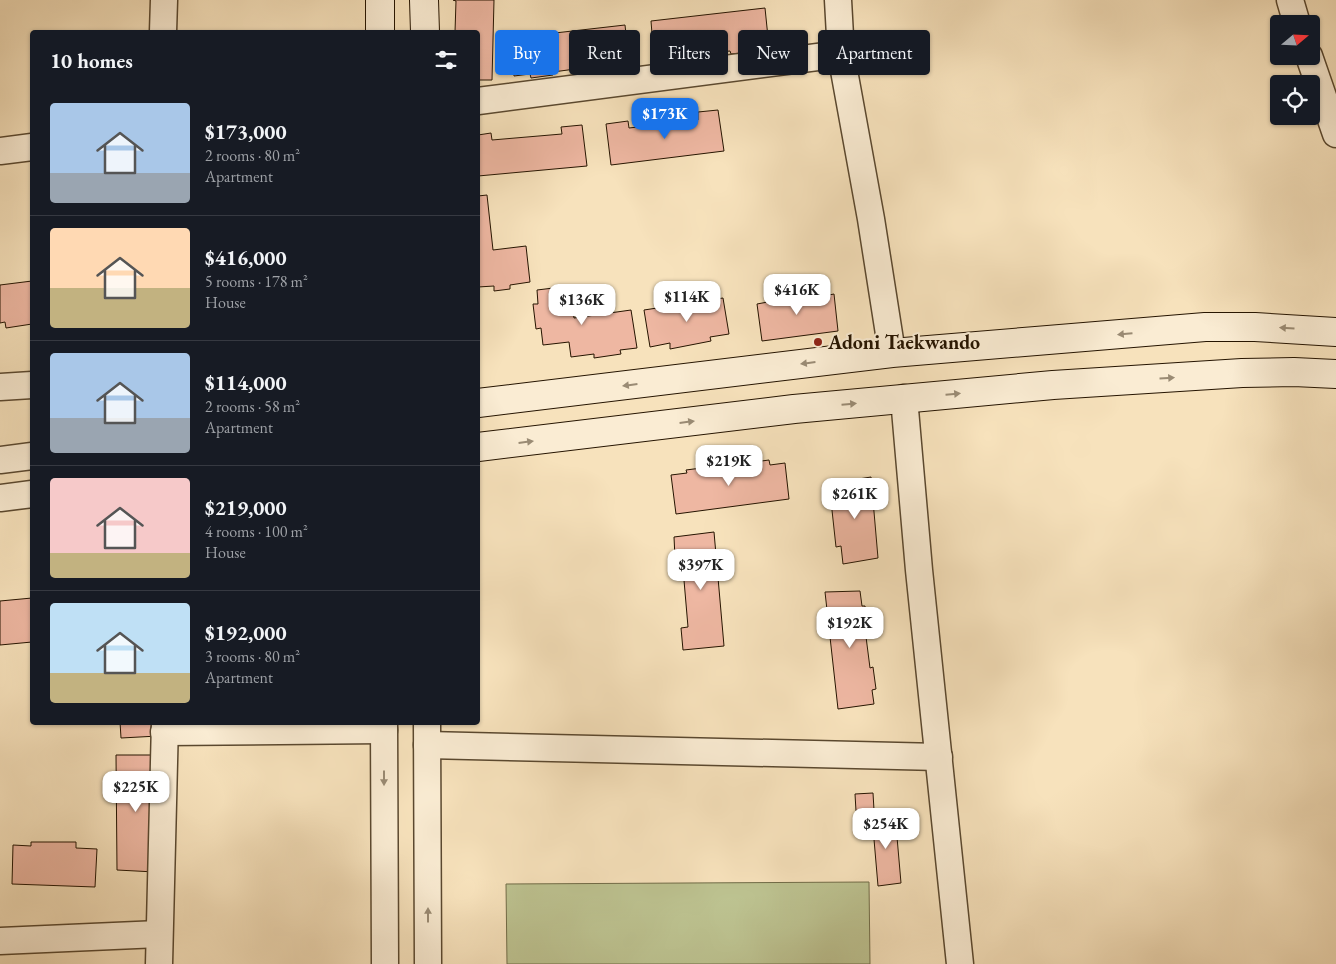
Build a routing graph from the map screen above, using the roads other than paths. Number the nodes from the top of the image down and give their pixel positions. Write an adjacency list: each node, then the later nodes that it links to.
1 (164, 0): 7 (street)
2 (380, 0): 8 (main road)
3 (424, 0): 9 (main road)
4 (838, 0): 10 (street)
5 (1290, 0): 6 (street)
6 (1294, 15)
7 (163, 30)
8 (380, 30)
9 (425, 30)
10 (840, 30)
11 (818, 57): 14 (street)
12 (1311, 65): 15 (street)
13 (845, 75): 19 (street)
14 (480, 101)
15 (1336, 134)
16 (30, 147): 17 (street)
17 (0, 151)
18 (1336, 332): 19 (main road, one-way to 19)
19 (892, 353): 24 (main road, one-way to 24)
20 (1336, 374): 23 (main road, one-way to 20)
21 (30, 385): 22 (street)
22 (0, 387)
23 (904, 398): 25 (main road, one-way to 23); 33 (street)
24 (480, 403)
25 (480, 447)
26 (30, 456): 27 (street)
27 (0, 460)
28 (30, 494): 29 (street)
29 (0, 498)
30 (384, 726): 31 (street); 37 (street, one-way to 37)
31 (164, 727): 34 (street)
32 (427, 734): 33 (street); 38 (street, one-way to 32)
33 (939, 758): 39 (street)
34 (159, 934): 35 (street); 36 (street)
35 (0, 941)
36 (159, 964)
37 (385, 964)
38 (428, 964)
39 (960, 964)

